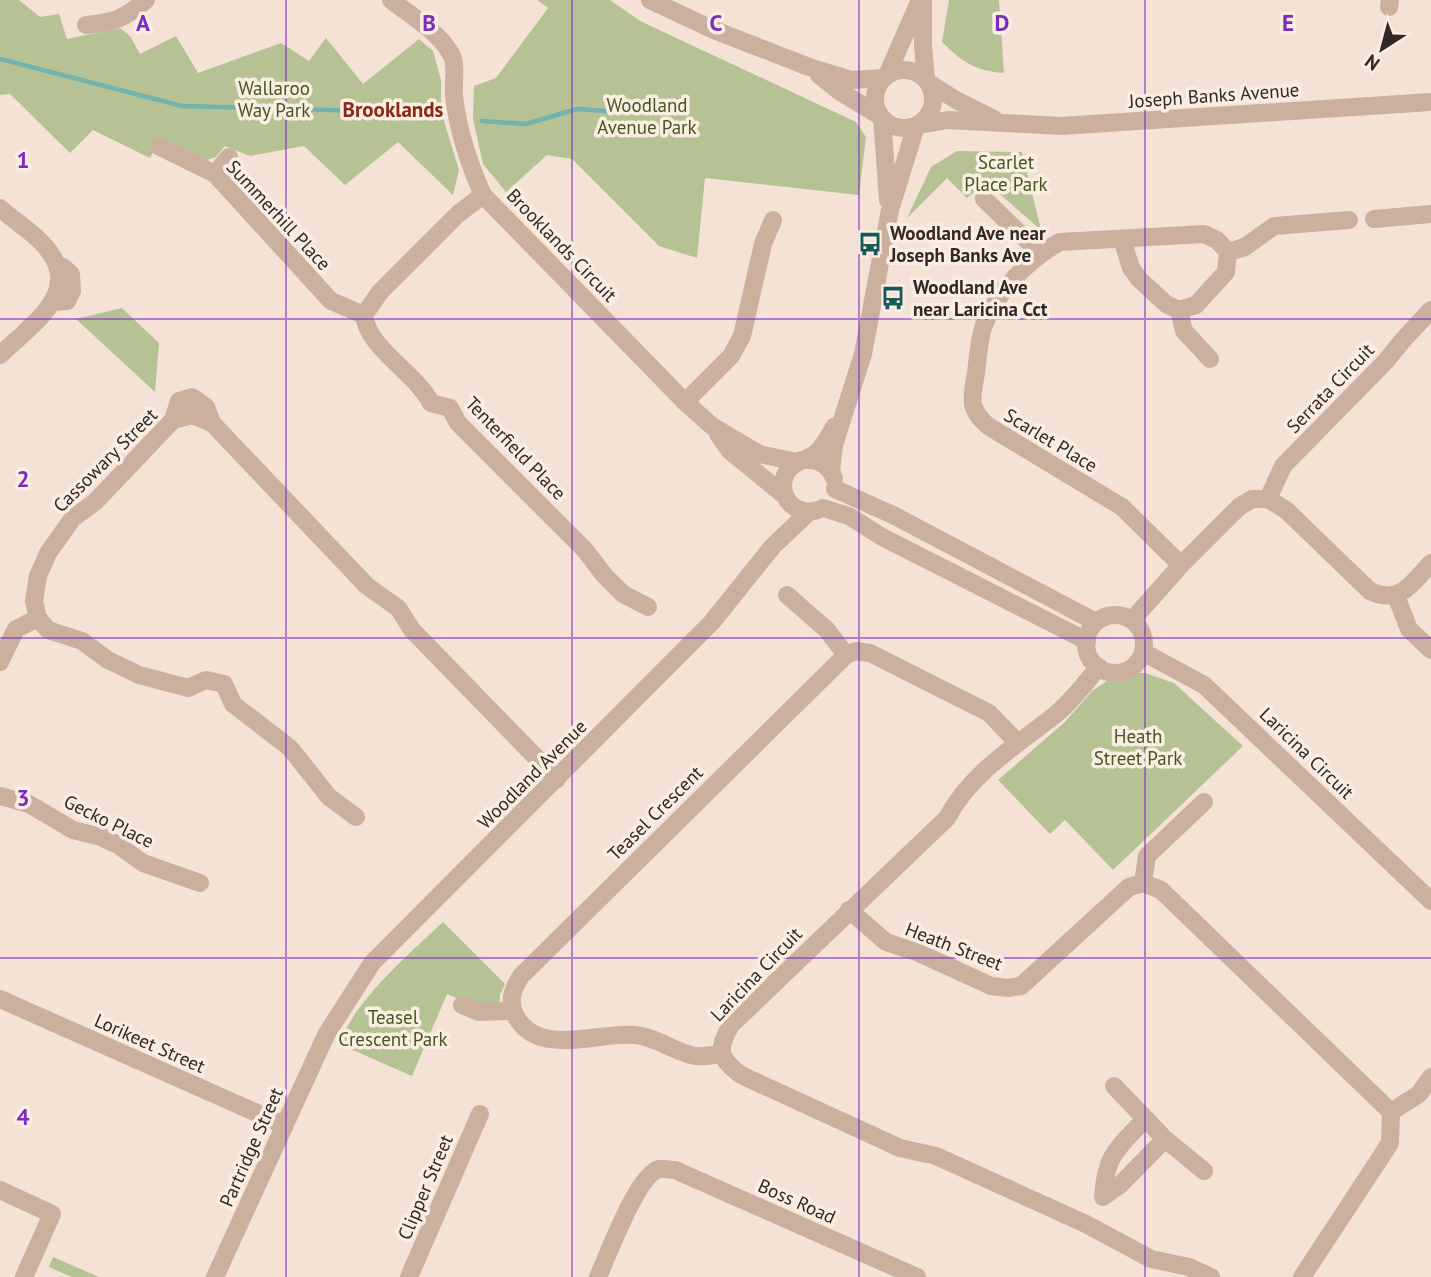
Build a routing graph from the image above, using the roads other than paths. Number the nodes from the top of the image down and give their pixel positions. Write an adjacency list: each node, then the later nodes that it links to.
1 (146, 0): 5 (street)
2 (391, 0): 16 (street, Brooklands Circuit)
3 (650, 0): 6 (street)
4 (922, 0): 7 (street); 8 (street)
5 (86, 24)
6 (809, 67): 7 (street); 10 (street)
7 (885, 77): 8 (street); 10 (street)
8 (927, 81): 11 (street, Joseph Banks Avenue); 12 (street)
9 (1431, 102): 11 (street, Joseph Banks Avenue)
10 (881, 117): 12 (street); 19 (street, Woodland Avenue)
11 (1000, 122): 12 (street, Joseph Banks Avenue)
12 (917, 126): 19 (street, Woodland Avenue)
13 (160, 147): 15 (street, Summerhill Place)
14 (229, 157): 15 (street)
15 (215, 174): 29 (street, Summerhill Place)
16 (483, 195): 29 (street); 32 (street, Brooklands Circuit)
17 (984, 199): 26 (street)
18 (0, 208): 30 (street)
19 (890, 210): 33 (street, Woodland Avenue)
20 (1431, 214): 21 (street)
21 (1374, 219)
22 (774, 220): 32 (street)
23 (1349, 220): 25 (street)
24 (1122, 239): 25 (street, Scarlet Place); 26 (street, Scarlet Place); 27 (street)
25 (1228, 252): 27 (street)
26 (1040, 253): 42 (street, Scarlet Place)
27 (1179, 310): 31 (street)
28 (1431, 310): 38 (street, Serrata Circuit)
29 (364, 315): 45 (street, Tenterfield Place)
30 (0, 355)
31 (1210, 359)
32 (685, 402): 34 (street, Brooklands Circuit)
33 (848, 405): 35 (street, Woodland Avenue); 36 (street, Woodland Avenue)
34 (712, 426): 35 (street, Brooklands Circuit); 37 (street, Brooklands Circuit)
35 (799, 461): 36 (street); 37 (street, Woodland Avenue)
36 (833, 480): 39 (street, Woodland Avenue); 48 (street)
37 (785, 497): 39 (street); 40 (street, Woodland Avenue)
38 (1268, 499): 42 (street); 44 (street)
39 (816, 510): 40 (street, Woodland Avenue); 49 (street)
40 (773, 546): 56 (street, Woodland Avenue)
41 (1431, 563): 44 (street)
42 (1181, 565): 47 (street)
43 (787, 595): 52 (street)
44 (1396, 596): 50 (street)
45 (648, 607)
46 (38, 618): 53 (street); 56 (street, Cassowary Street); 59 (street)
47 (1132, 620): 48 (street); 51 (street)
48 (1096, 622): 49 (street)
49 (1087, 641): 54 (street)
50 (1431, 650)
51 (1143, 652): 54 (street); 62 (street, Laricina Circuit)
52 (846, 655): 55 (street); 66 (street, Teasel Crescent)
53 (0, 662)
54 (1099, 667): 55 (street, Laricina Circuit)
55 (1017, 742): 63 (street, Laricina Circuit)
56 (557, 779): 67 (street, Woodland Avenue)
57 (0, 796): 60 (street, Gecko Place)
58 (1204, 802): 61 (street)
59 (356, 817)
60 (200, 883)
61 (1143, 883): 63 (street, Heath Street); 71 (street)
62 (1431, 901)
63 (849, 910): 68 (street, Laricina Circuit)
64 (0, 999): 74 (street, Lorikeet Street)
65 (462, 1005): 66 (street)
66 (513, 1010): 68 (street)
67 (326, 1035): 74 (street, Partridge Street)
68 (721, 1054): 79 (street, Laricina Circuit)
69 (1431, 1077): 71 (street)
70 (1114, 1086): 73 (street)
71 (1391, 1112): 86 (street)
72 (480, 1114): 82 (street, Clipper Street)
73 (1145, 1119): 75 (street); 78 (street)
74 (284, 1125): 81 (street, Partridge Street)
75 (1165, 1139): 76 (street); 78 (street)
76 (1204, 1171)
77 (0, 1190): 80 (street)
78 (1103, 1197): 79 (street)
79 (1086, 1224): 85 (street, Laricina Circuit)
80 (24, 1277)
81 (215, 1277)
82 (409, 1277)
83 (598, 1277): 84 (street, Boss Road)
84 (917, 1277)
85 (1212, 1277)
86 (1302, 1277)

